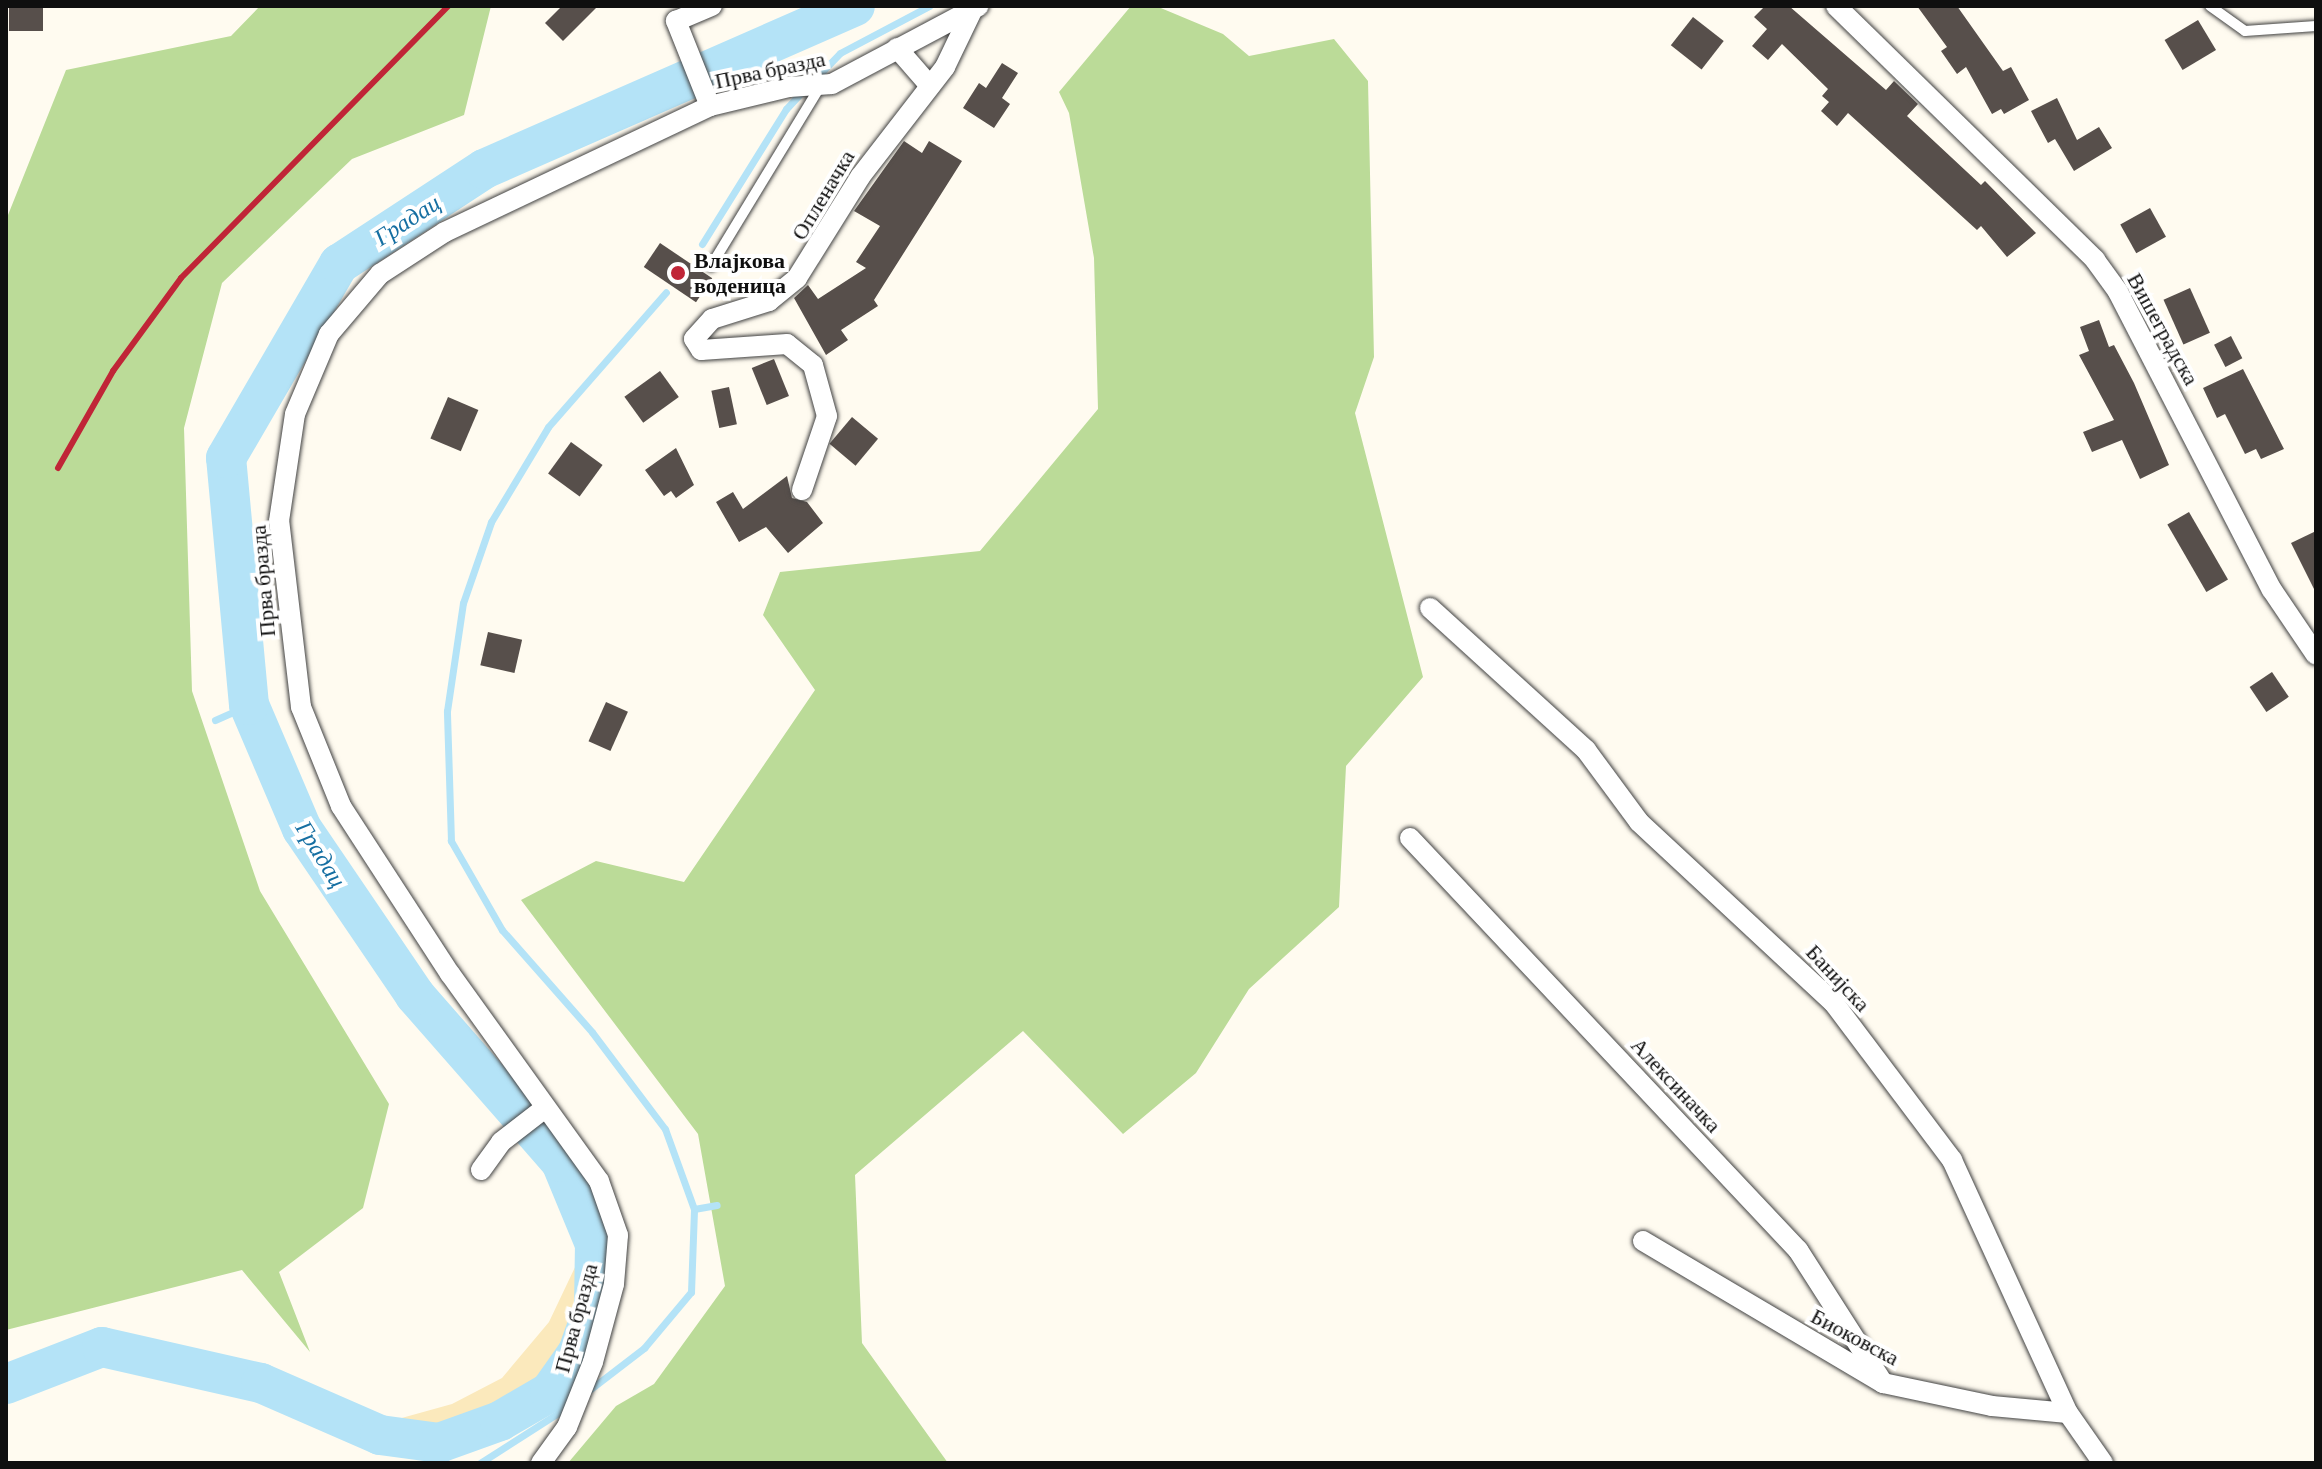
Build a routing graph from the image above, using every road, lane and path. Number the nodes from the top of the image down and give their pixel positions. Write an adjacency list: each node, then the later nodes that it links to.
1 (712, 6): 9 (street)
2 (1836, 6): 13 (street, Вишеградска)
3 (2210, 6): 5 (lane)
4 (975, 9): 6 (street, Прва бразда); 8 (street, Опленачка)
5 (2316, 26)
6 (897, 48): 7 (street, Прва бразда); 8 (street)
7 (821, 85): 9 (street, Прва бразда); 10 (lane)
8 (930, 86): 11 (street, Опленачка)
9 (707, 99): 15 (street, Прва бразда)
10 (711, 266)
11 (802, 490)
12 (1430, 608): 19 (street, Банијска)
13 (2316, 655)
14 (1410, 838): 18 (street, Алексиначка)
15 (545, 1108): 16 (street); 20 (street, Прва бразда)
16 (481, 1170)
17 (1643, 1241): 18 (street, Биоковска)
18 (1883, 1383): 19 (street, Биоковска)
19 (2068, 1413): 21 (street, Банијска)
20 (541, 1463)
21 (2103, 1463)

